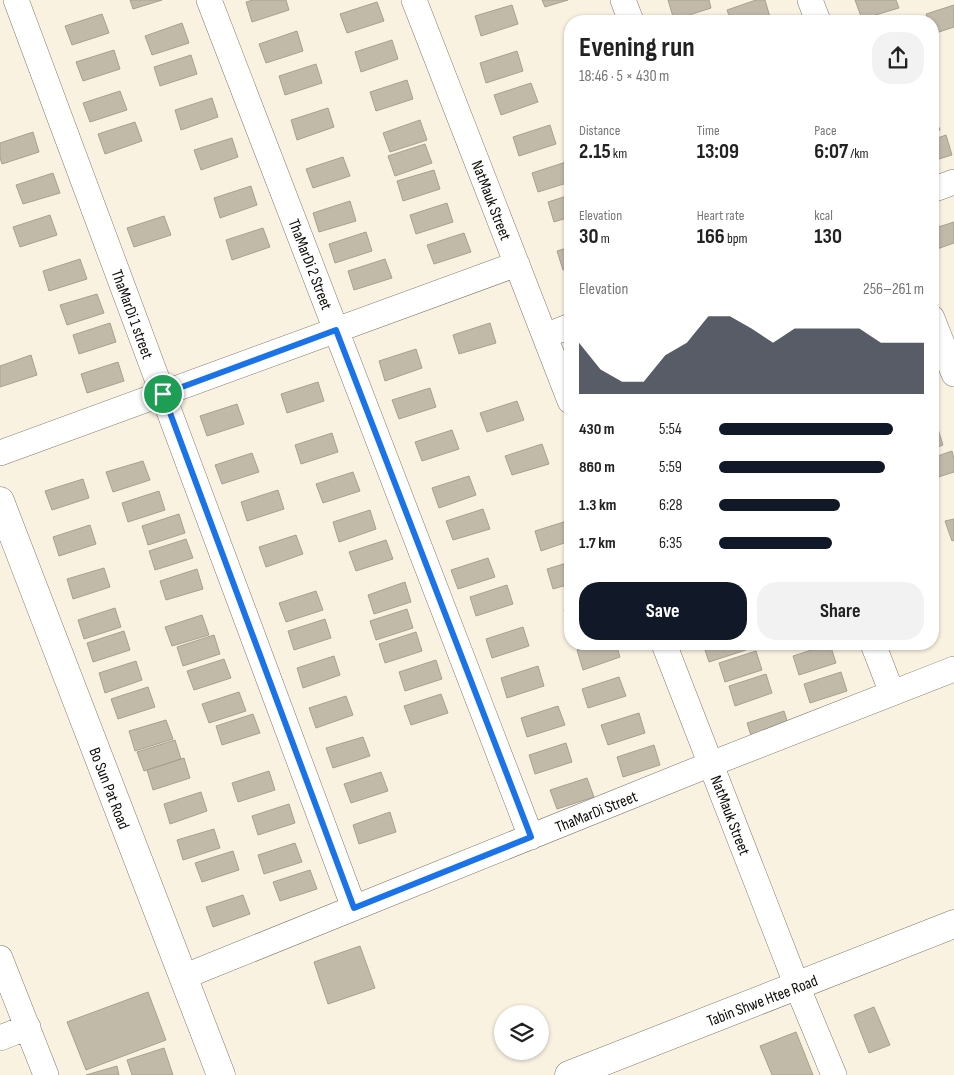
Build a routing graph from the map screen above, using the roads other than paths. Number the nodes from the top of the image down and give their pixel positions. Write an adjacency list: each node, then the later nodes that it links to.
1 (16, 0): 17 (street, ThaMarDi 1 street)
2 (209, 0): 12 (street, ThaMarDi 2 Street)
3 (414, 0): 10 (street, NatMauk Street)
4 (623, 0): 6 (street)
5 (810, 0): 7 (street)
6 (629, 15)
7 (816, 15)
8 (954, 182): 9 (street)
9 (939, 187)
10 (517, 264): 12 (street); 13 (street, NatMauk Street)
11 (564, 328): 13 (street)
12 (336, 330): 17 (street); 25 (street, ThaMarDi 2 Street)
13 (544, 336): 16 (street, NatMauk Street)
14 (939, 336): 15 (street)
15 (954, 374)
16 (564, 386)
17 (163, 394): 18 (street); 26 (street, ThaMarDi 1 street)
18 (0, 453)
19 (0, 501): 29 (street, Bo Sun Pat Road)
20 (666, 650): 24 (street, NatMauk Street)
21 (875, 650): 23 (street)
22 (954, 669): 23 (street, ThaMarDi Street)
23 (892, 693): 24 (street, ThaMarDi Street)
24 (711, 764): 25 (street, ThaMarDi Street); 30 (street, NatMauk Street)
25 (531, 837): 26 (street, ThaMarDi Street)
26 (354, 908): 29 (street, ThaMarDi Street)
27 (954, 924): 30 (street, Tabin Shwe Htee Road)
28 (0, 958): 31 (street)
29 (183, 977): 34 (street, Bo Sun Pat Road)
30 (797, 986): 35 (street, Tabin Shwe Htee Road); 36 (street, NatMauk Street)
31 (28, 1027): 32 (street); 33 (street)
32 (0, 1038)
33 (46, 1075)
34 (221, 1075)
35 (569, 1075)
36 (834, 1075)

